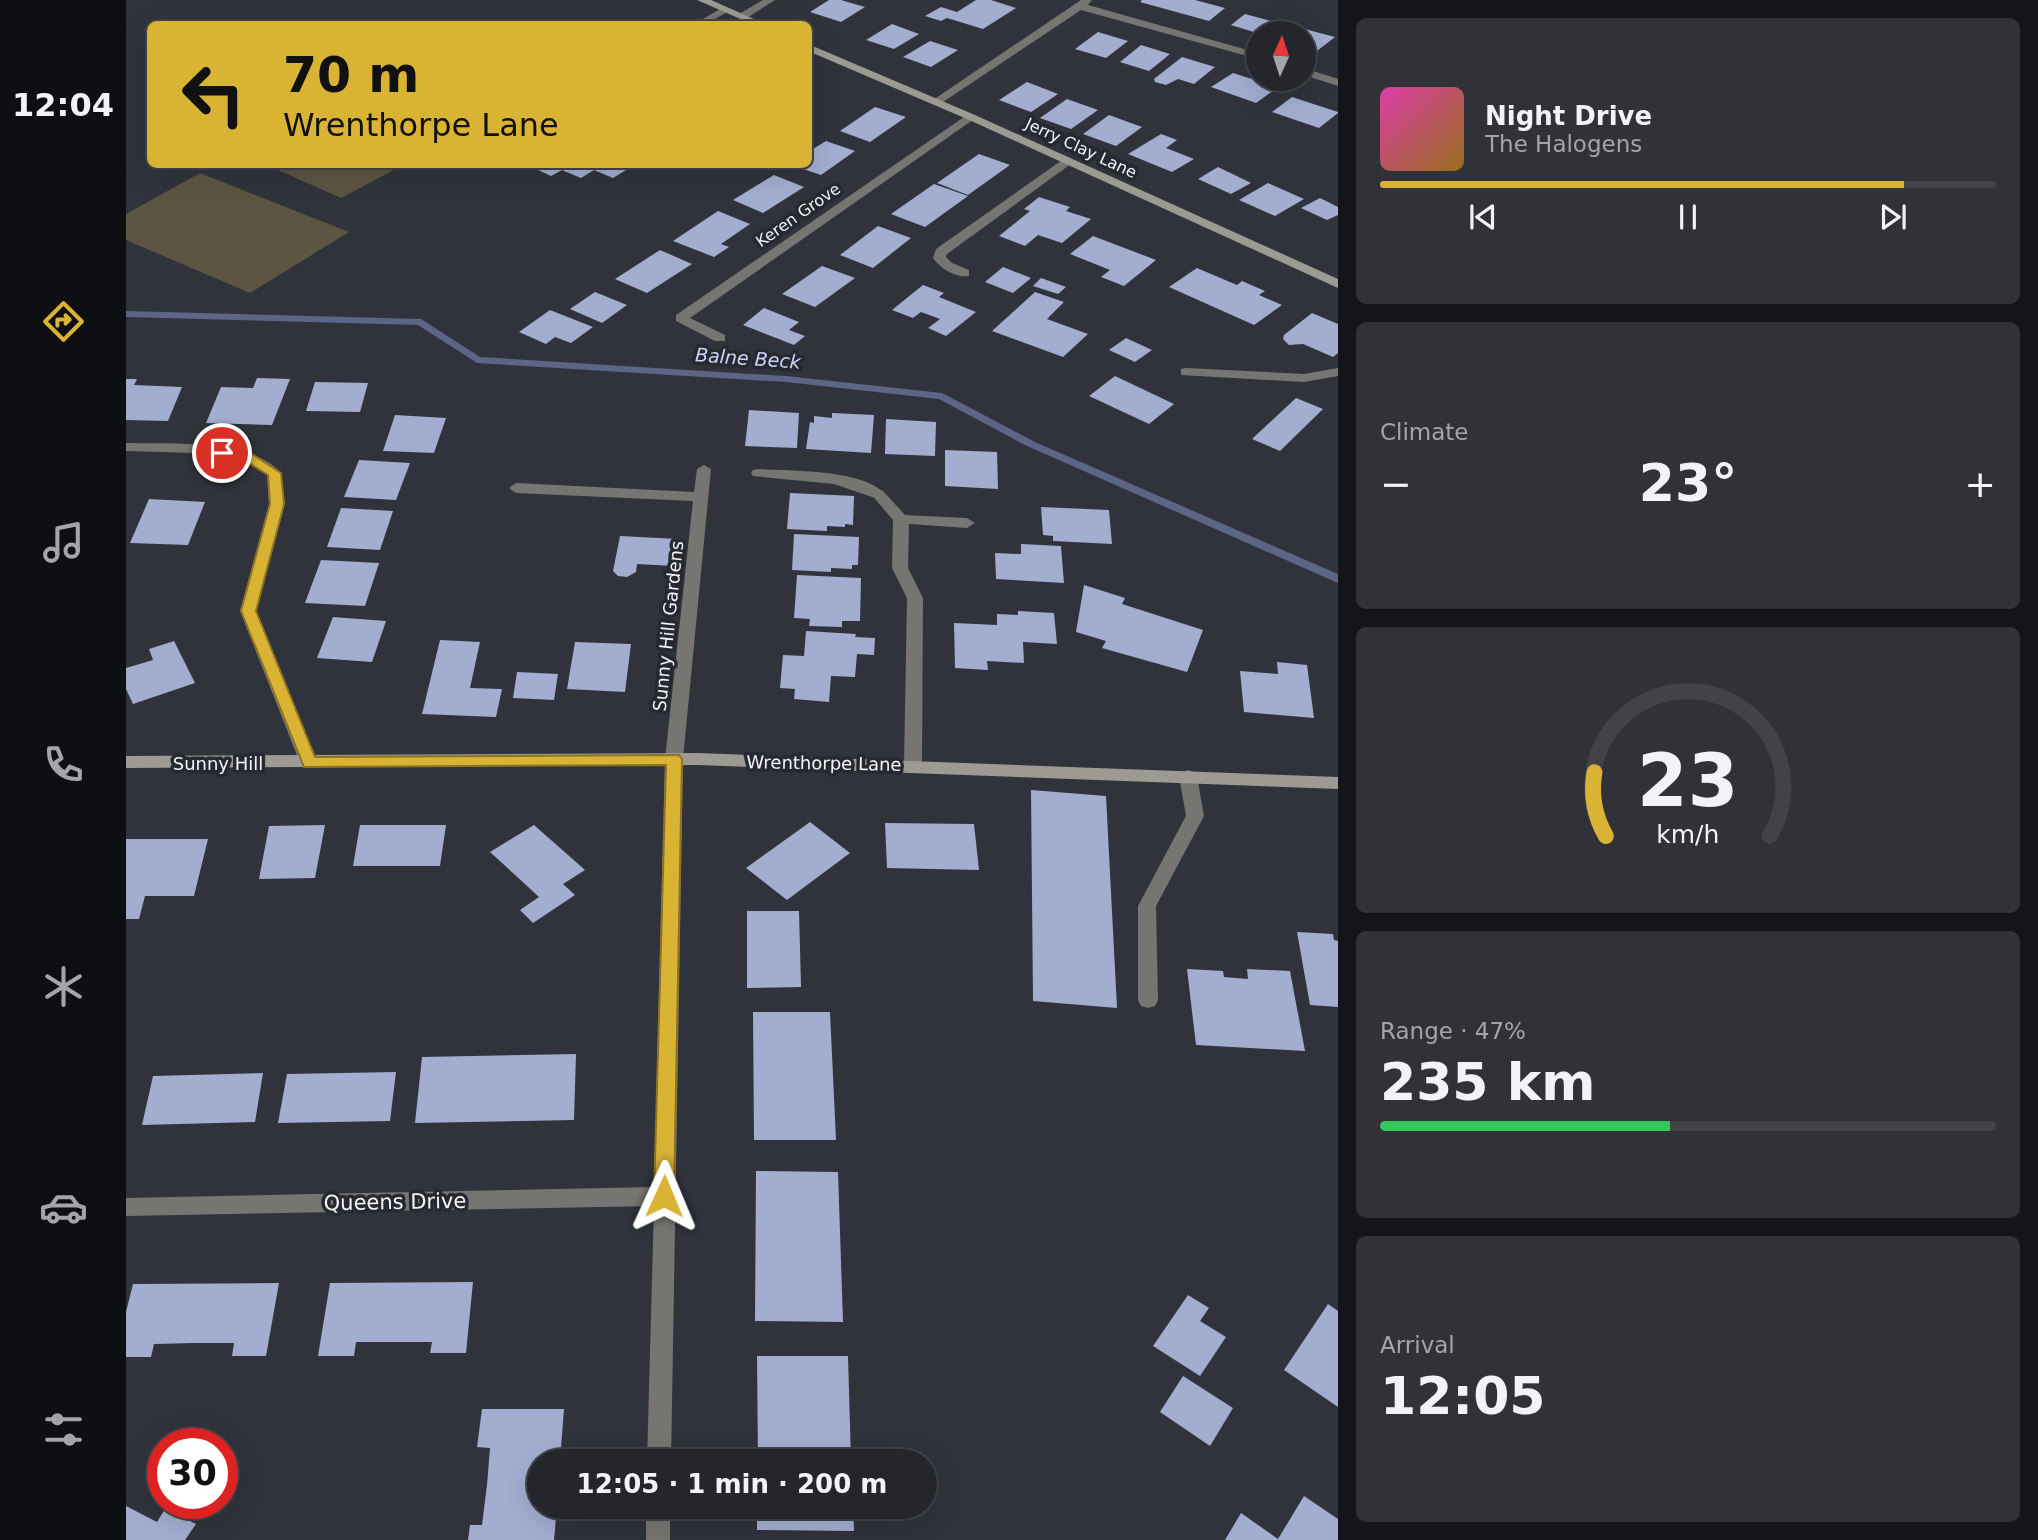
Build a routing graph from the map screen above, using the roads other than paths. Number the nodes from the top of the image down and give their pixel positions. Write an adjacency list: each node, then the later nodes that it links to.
1 (702, 0): 4 (street)
2 (770, 0): 5 (street)
3 (1084, 3): 9 (street); 12 (street)
4 (726, 10): 5 (street); 6 (street)
5 (743, 16): 7 (street)
6 (705, 21)
7 (754, 21)
8 (812, 49): 12 (street, Jerry Clay Lane)
9 (1246, 52)
10 (1316, 75): 11 (street)
11 (1338, 82)
12 (936, 103): 13 (street, Jerry Clay Lane)
13 (971, 117): 14 (street, Jerry Clay Lane); 17 (street, Keren Grove)
14 (1069, 161): 15 (street); 16 (street, Jerry Clay Lane)
15 (964, 273)
16 (1338, 284)
17 (720, 338)
18 (1186, 372): 19 (street)
19 (1338, 372)
20 (126, 447): 29 (street)
21 (704, 469): 24 (street, Sunny Hill Gardens)
22 (758, 474): 25 (street)
23 (516, 488): 24 (street)
24 (701, 497): 27 (street, Sunny Hill Gardens)
25 (901, 519): 26 (street); 30 (street)
26 (967, 523)
27 (674, 759): 29 (street, Wrenthorpe Lane); 30 (street, Wrenthorpe Lane); 34 (street)
28 (126, 762): 29 (street, Sunny Hill)
29 (309, 763)
30 (913, 765): 31 (street, Wrenthorpe Lane)
31 (1188, 776): 32 (street, Wrenthorpe Lane); 33 (street)
32 (1338, 783)
33 (1148, 1000)
34 (664, 1196): 35 (street, Queens Drive); 36 (street)
35 (126, 1207)
36 (659, 1449)
37 (658, 1519): 38 (street)
38 (658, 1540)

